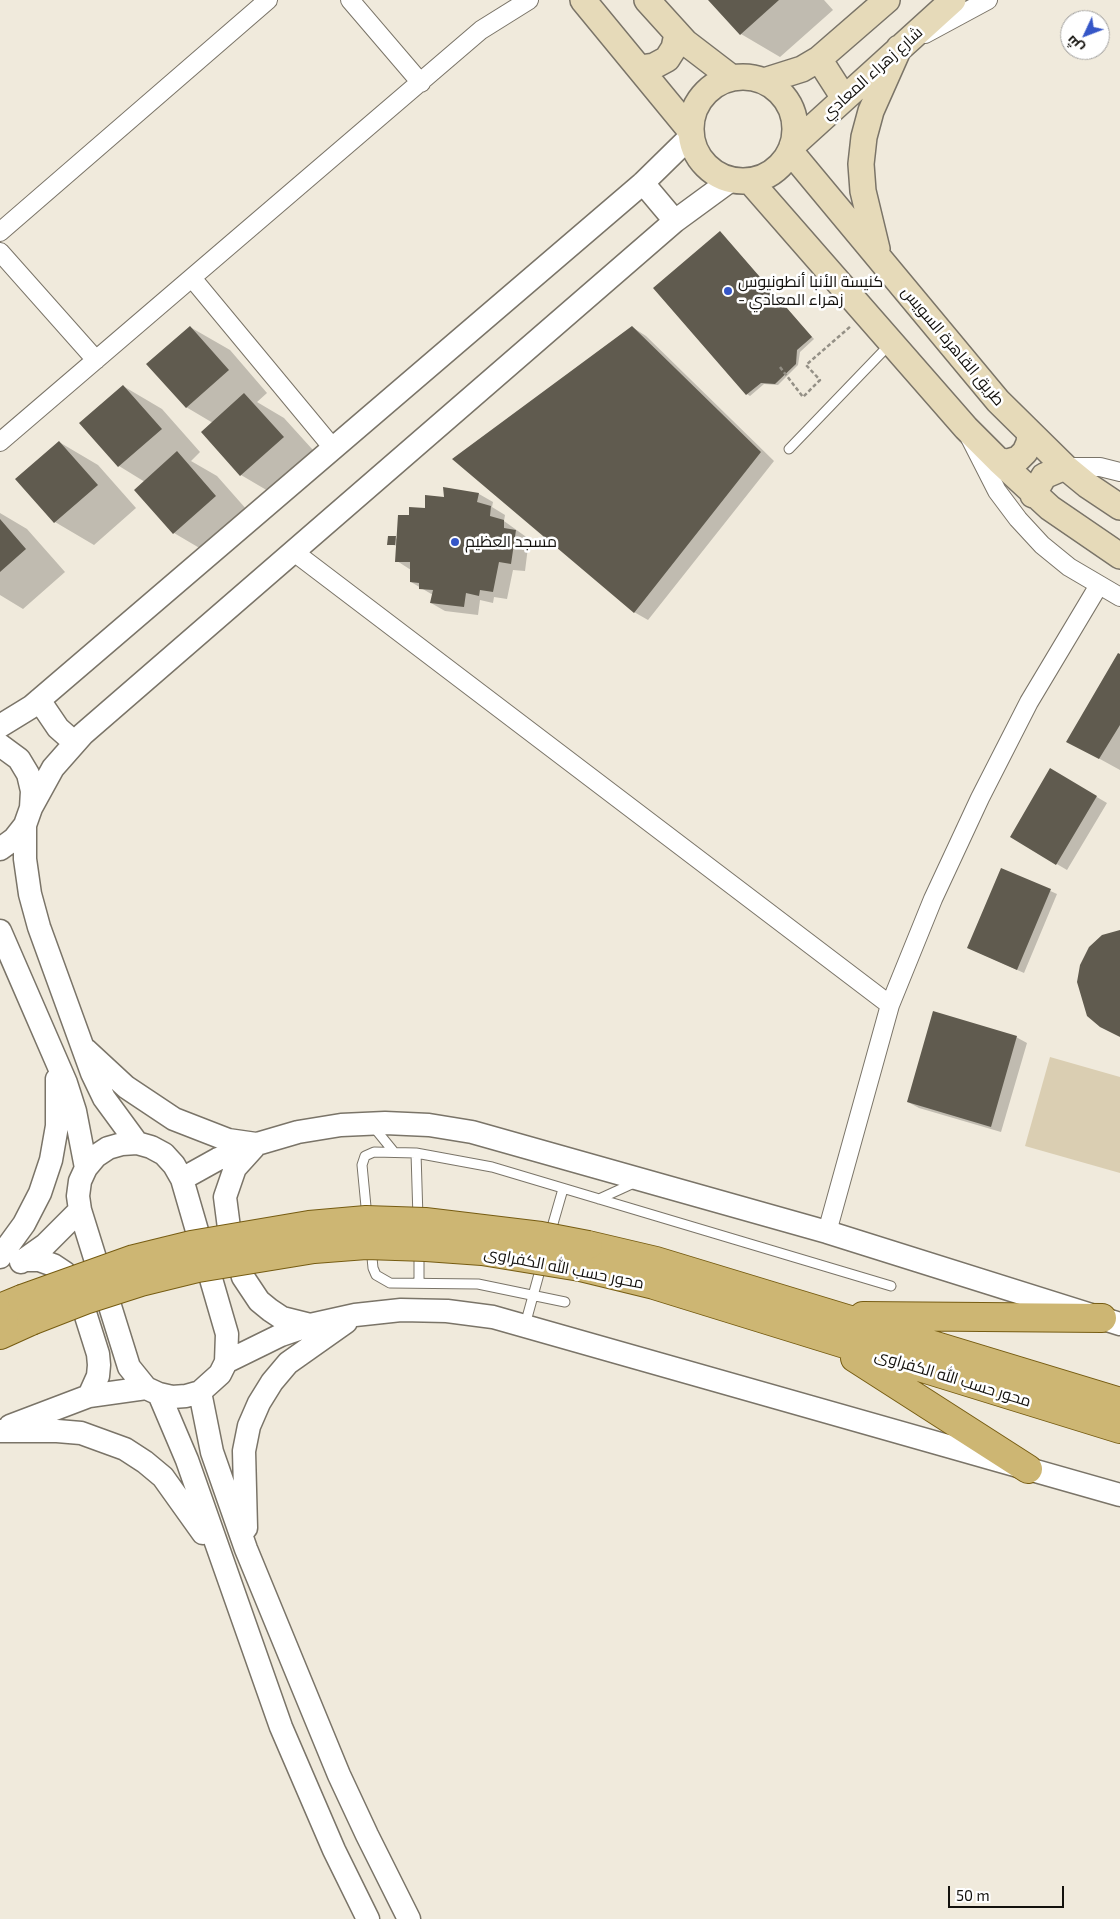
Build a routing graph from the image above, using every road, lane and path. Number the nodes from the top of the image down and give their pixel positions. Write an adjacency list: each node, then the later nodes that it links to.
1 (268, 0): 24 (street)
2 (350, 0): 17 (street)
3 (508, 0): 10 (street)
4 (529, 0): 10 (street)
5 (583, 0): 14 (main road)
6 (647, 0): 11 (main road)
7 (953, 0): 12 (main road, شارع زهراء المعادي)
8 (988, 0): 12 (street)
9 (882, 3): 13 (main road)
10 (481, 30): 17 (street)
11 (676, 34): 14 (main road); 15 (main road)
12 (902, 45): 18 (main road, شارع زهراء المعادي); 26 (main road)
13 (819, 59): 16 (main road); 18 (main road)
14 (640, 68): 19 (main road)
15 (732, 78): 16 (main road); 19 (main road)
16 (764, 81): 20 (main road)
17 (421, 83): 27 (street)
18 (844, 98): 20 (main road, شارع زهراء المعادي)
19 (691, 133): 21 (main road); 22 (street)
20 (791, 148): 21 (main road); 26 (main road, طريق القاهرة السويس)
21 (740, 180): 23 (street); 28 (main road)
22 (643, 183): 23 (street); 35 (street)
23 (674, 220): 42 (street)
24 (0, 232)
25 (0, 252): 30 (street)
26 (880, 258): 33 (main road, طريق القاهرة السويس)
27 (192, 278): 30 (street); 35 (street)
28 (866, 313): 29 (main road); 31 (path)
29 (891, 342): 32 (main road); 36 (lane)
30 (96, 360): 34 (street)
31 (780, 367)
32 (966, 428): 37 (main road); 44 (street)
33 (1030, 434): 37 (main road); 38 (main road, طريق القاهرة السويس)
34 (0, 442)
35 (333, 448): 46 (street)
36 (789, 449)
37 (999, 461): 40 (main road)
38 (1065, 467): 39 (street); 40 (main road); 41 (main road, طريق القاهرة السويس)
39 (1120, 472)
40 (1033, 495): 43 (main road)
41 (1120, 507)
42 (294, 552): 48 (street); 53 (street)
43 (1120, 556)
44 (1099, 585): 45 (street); 53 (street)
45 (1120, 597)
46 (39, 700): 47 (street); 48 (street)
47 (0, 726)
48 (75, 742): 50 (street)
49 (0, 745): 50 (street)
50 (28, 817): 51 (street); 54 (street)
51 (0, 849)
52 (0, 932): 55 (street)
53 (890, 1005): 67 (street)
54 (82, 1046): 57 (street); 58 (street)
55 (55, 1055): 61 (street); 68 (street)
56 (371, 1123): 58 (street); 59 (lane); 63 (street)
57 (137, 1143): 61 (street); 62 (street)
58 (256, 1144): 62 (street); 78 (street)
59 (394, 1152): 60 (lane); 71 (lane)
60 (416, 1153): 64 (lane); 71 (lane)
61 (86, 1168): 66 (street)
62 (182, 1179): 82 (street)
63 (639, 1180): 65 (lane); 67 (street)
64 (563, 1189): 65 (lane); 73 (lane)
65 (599, 1199): 72 (lane)
66 (80, 1210): 69 (street); 83 (street)
67 (827, 1232): 77 (street)
68 (0, 1257)
69 (25, 1260): 70 (street); 85 (street)
70 (0, 1271)
71 (419, 1282): 73 (lane)
72 (891, 1286)
73 (533, 1295): 74 (lane); 79 (lane)
74 (565, 1302)
75 (18, 1309): 80 (main road, محور حسب الله الكفراوى, bridge); 81 (main road, محور حسب الله الكفراوى)
76 (355, 1315): 78 (street); 79 (street); 91 (street)
77 (1111, 1321): 80 (main road)
78 (310, 1325): 82 (street)
79 (525, 1325): 89 (street)
80 (829, 1328): 86 (main road, محور حسب الله الكفراوى); 87 (main road, محور حسب الله الكفراوى); 89 (main road)
81 (0, 1335)
82 (226, 1362): 84 (street)
83 (152, 1391): 84 (street); 85 (street); 92 (street)
84 (200, 1392): 91 (street)
85 (89, 1396): 88 (street)
86 (1120, 1402)
87 (1120, 1429)
88 (0, 1430): 92 (street)
89 (1028, 1469): 90 (street)
90 (1120, 1495)
91 (246, 1549): 94 (street)
92 (221, 1558): 93 (street)
93 (368, 1919)
94 (409, 1919)

